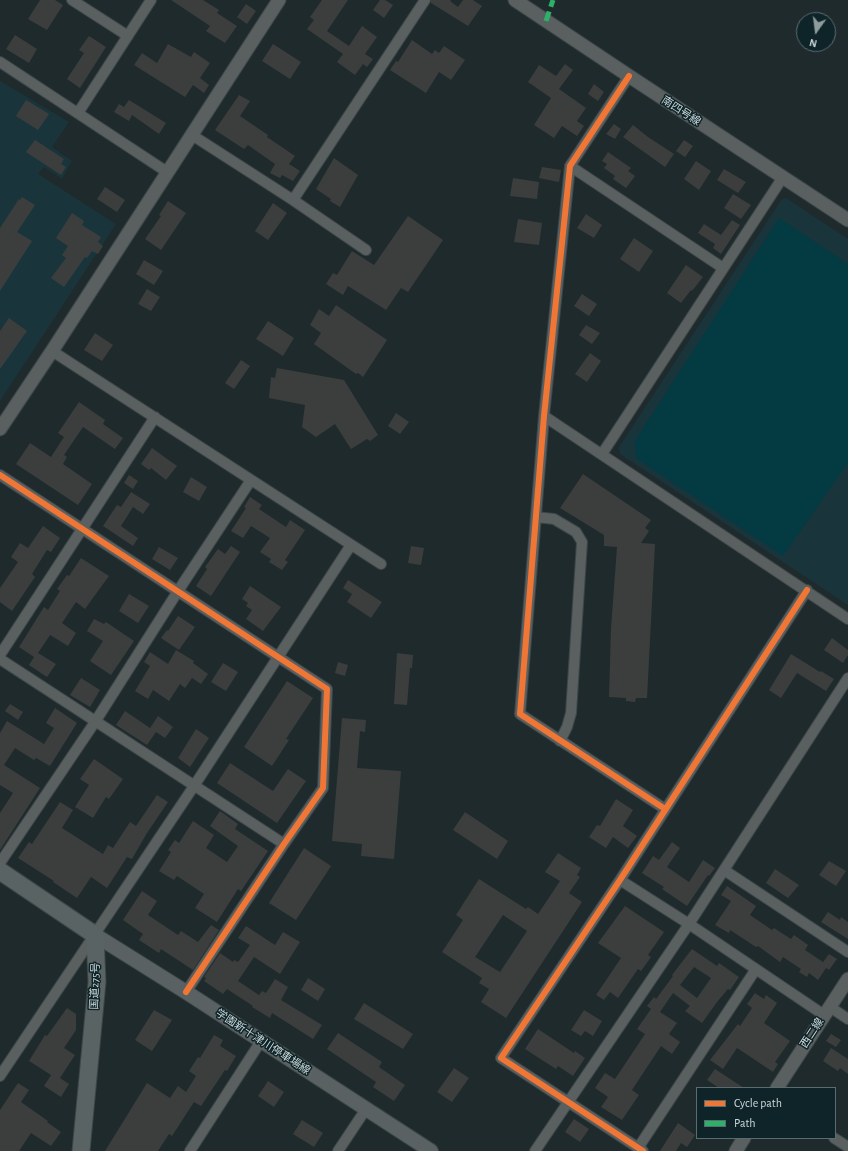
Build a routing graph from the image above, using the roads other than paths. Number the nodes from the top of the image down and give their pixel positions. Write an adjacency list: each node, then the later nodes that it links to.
1 (72, 0): 6 (street)
2 (151, 0): 6 (street)
3 (279, 0): 10 (street)
4 (424, 0): 14 (street)
5 (515, 0): 8 (street, 南四号線)
6 (128, 36): 9 (street)
7 (0, 62): 9 (street)
8 (629, 76): 11 (street); 13 (street, 南四号線)
9 (78, 113): 12 (street)
10 (192, 135): 12 (street); 14 (street)
11 (570, 166): 17 (street); 19 (street)
12 (167, 172): 18 (street)
13 (783, 178): 15 (street, 南四号線); 17 (street)
14 (293, 200): 16 (street)
15 (848, 220)
16 (366, 250)
17 (723, 268): 22 (street)
18 (52, 351): 20 (street); 21 (street)
19 (544, 416): 22 (street); 25 (street)
20 (155, 417): 24 (street); 26 (street)
21 (0, 429)
22 (602, 454): 29 (street)
23 (0, 475): 26 (street)
24 (251, 480): 27 (street); 30 (street)
25 (536, 517): 37 (street); 37 (street)
26 (82, 529): 30 (street); 32 (street)
27 (351, 545): 28 (street); 33 (street)
28 (381, 564)
29 (807, 590): 31 (street); 39 (street)
30 (178, 591): 33 (street); 36 (street)
31 (848, 618)
32 (0, 655)
33 (279, 657): 38 (street); 40 (street)
34 (0, 659): 36 (street)
35 (848, 678): 42 (street)
36 (95, 722): 38 (street); 41 (street)
37 (560, 740): 39 (street)
38 (194, 786): 40 (street); 46 (street)
39 (665, 810): 44 (street)
40 (284, 844): 50 (street)
41 (0, 864)
42 (724, 870): 45 (street); 47 (street)
43 (0, 871): 46 (highway)
44 (620, 880): 45 (street); 56 (street)
45 (689, 924): 48 (street); 56 (street)
46 (95, 935): 50 (main road, 学園新十津川停車場線); 54 (street); 62 (highway, 国道275号)
47 (848, 952)
48 (756, 969): 51 (street); 61 (street)
49 (848, 979): 51 (street, 西二線)
50 (186, 992): 53 (main road, 学園新十津川停車場線)
51 (827, 1011): 52 (street); 55 (street, 西二線)
52 (848, 1019)
53 (262, 1041): 57 (main road, 学園新十津川停車場線); 63 (street)
54 (0, 1076)
55 (778, 1087)
56 (568, 1102): 61 (street); 66 (street)
57 (366, 1109): 64 (street); 65 (main road, 学園新十津川停車場線)
58 (743, 1139): 67 (street)
59 (836, 1139): 60 (street)
60 (848, 1147)
61 (641, 1149)
62 (81, 1151)
63 (190, 1151)
64 (338, 1151)
65 (430, 1151)
66 (535, 1151)
67 (736, 1151)

